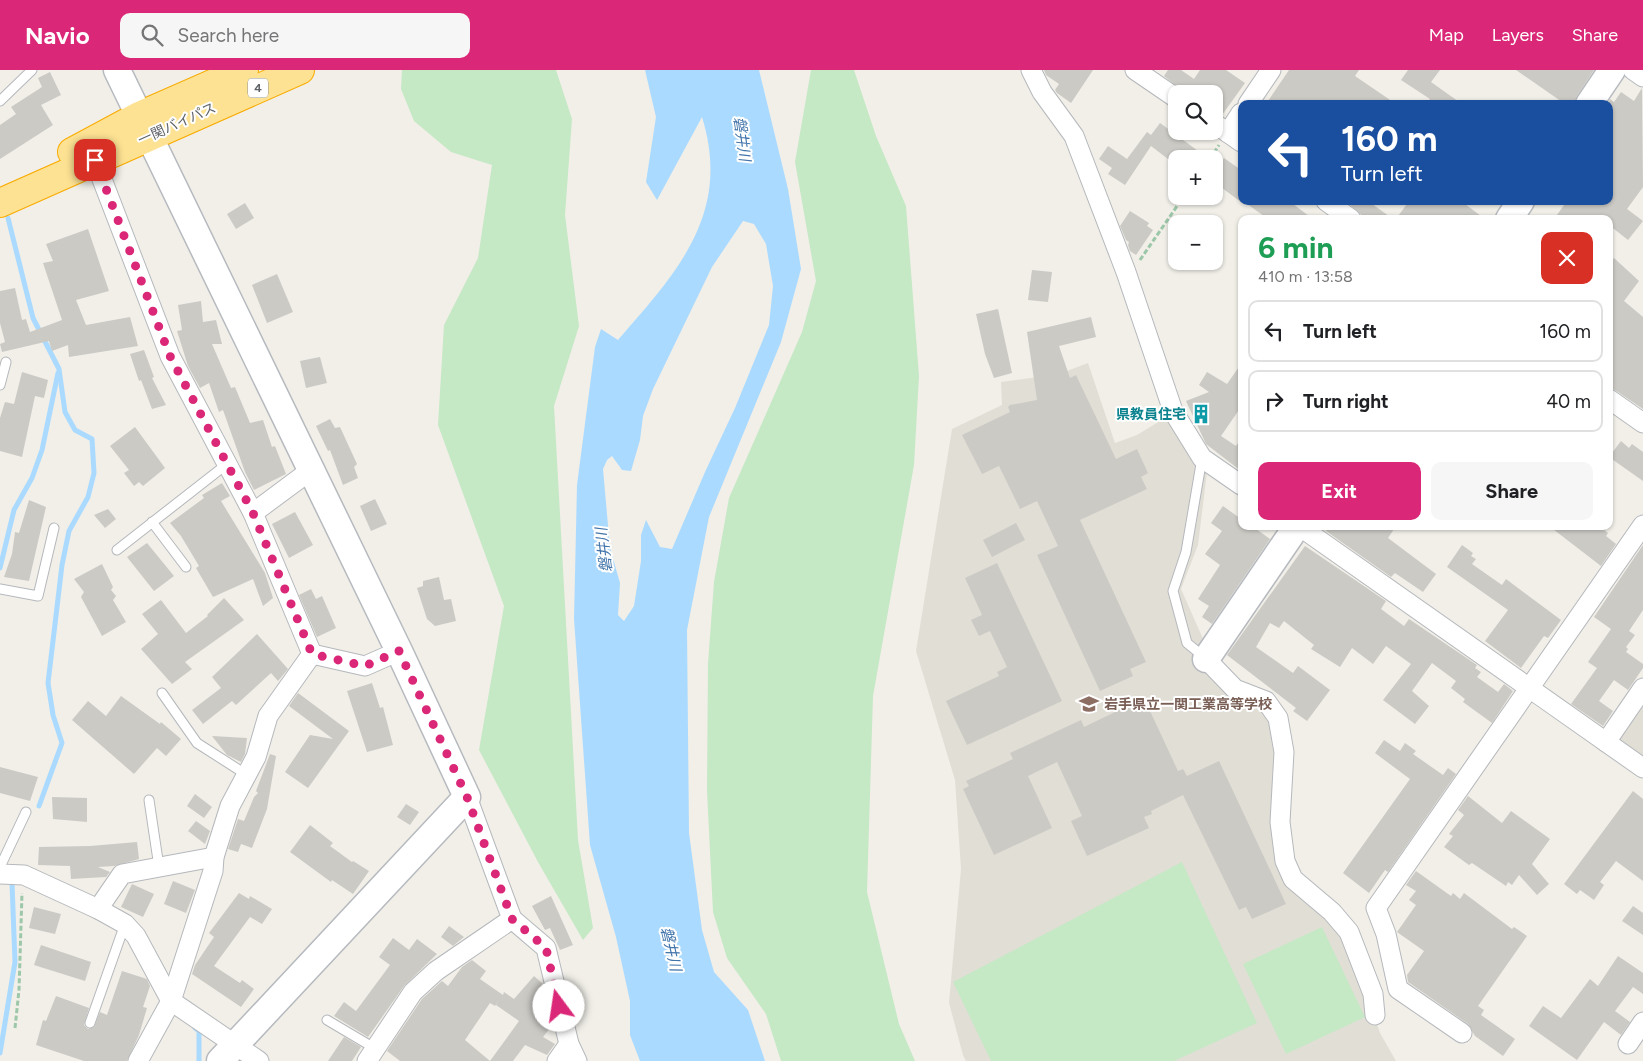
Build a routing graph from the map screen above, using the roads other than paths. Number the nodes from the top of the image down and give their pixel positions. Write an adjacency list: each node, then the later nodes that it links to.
1 (32, 70): 15 (lane)
2 (117, 70): 17 (street)
3 (244, 70): 12 (highway, 一関バイパス / 4)
4 (300, 70): 12 (highway, 一関バイパス / 4)
5 (1031, 70): 28 (street)
6 (1135, 70): 11 (street)
7 (1271, 70): 13 (street)
8 (1612, 70): 14 (street)
9 (1632, 70): 10 (street)
10 (1643, 77)
11 (1168, 93)
12 (213, 96): 17 (highway, 一関バイパス / 4)
13 (1251, 100)
14 (1592, 100)
15 (0, 101)
16 (1238, 117): 18 (street)
17 (144, 126): 19 (highway, 一関バイパス / 4); 20 (highway, 一関バイパス / 4); 30 (street)
18 (1228, 132)
19 (95, 160): 21 (highway, 一関バイパス / 4); 29 (street)
20 (0, 184)
21 (0, 203)
22 (1332, 205): 23 (street)
23 (1345, 215)
24 (6, 362): 25 (lane)
25 (0, 382)
26 (1613, 402): 27 (street)
27 (1643, 422)
28 (1202, 458): 31 (street); 43 (lane)
29 (227, 464): 32 (street); 33 (lane)
30 (310, 470): 32 (street); 41 (street)
31 (1238, 484)
32 (253, 513): 42 (street)
33 (152, 522): 38 (lane); 39 (lane)
34 (1643, 525): 44 (street)
35 (54, 528): 40 (lane)
36 (1295, 530): 43 (street)
37 (1304, 530): 44 (street)
38 (117, 550)
39 (186, 567)
40 (0, 589)
41 (399, 651): 42 (street); 50 (street)
42 (312, 654): 49 (street)
43 (1206, 659): 61 (street)
44 (1529, 688): 47 (street); 65 (street)
45 (1643, 688): 47 (street)
46 (162, 693): 49 (lane)
47 (1606, 742): 48 (street)
48 (1643, 768)
49 (247, 775): 53 (street)
50 (467, 797): 58 (street); 68 (street)
51 (149, 800): 55 (lane)
52 (26, 812): 54 (lane)
53 (214, 857): 55 (street); 60 (street)
54 (0, 867)
55 (159, 867): 57 (street)
56 (0, 874): 57 (street)
57 (98, 909): 59 (street)
58 (512, 919): 66 (street); 69 (street)
59 (125, 924): 60 (street); 64 (lane)
60 (170, 1001): 68 (street); 70 (street)
61 (1375, 1015)
62 (327, 1020): 69 (lane)
63 (1643, 1022): 67 (street)
64 (90, 1023)
65 (1462, 1034)
66 (569, 1044): 72 (street); 73 (street)
67 (1628, 1044)
68 (228, 1053): 71 (street)
69 (372, 1055)
70 (138, 1061)
71 (259, 1061)
72 (557, 1061)
73 (577, 1061)

